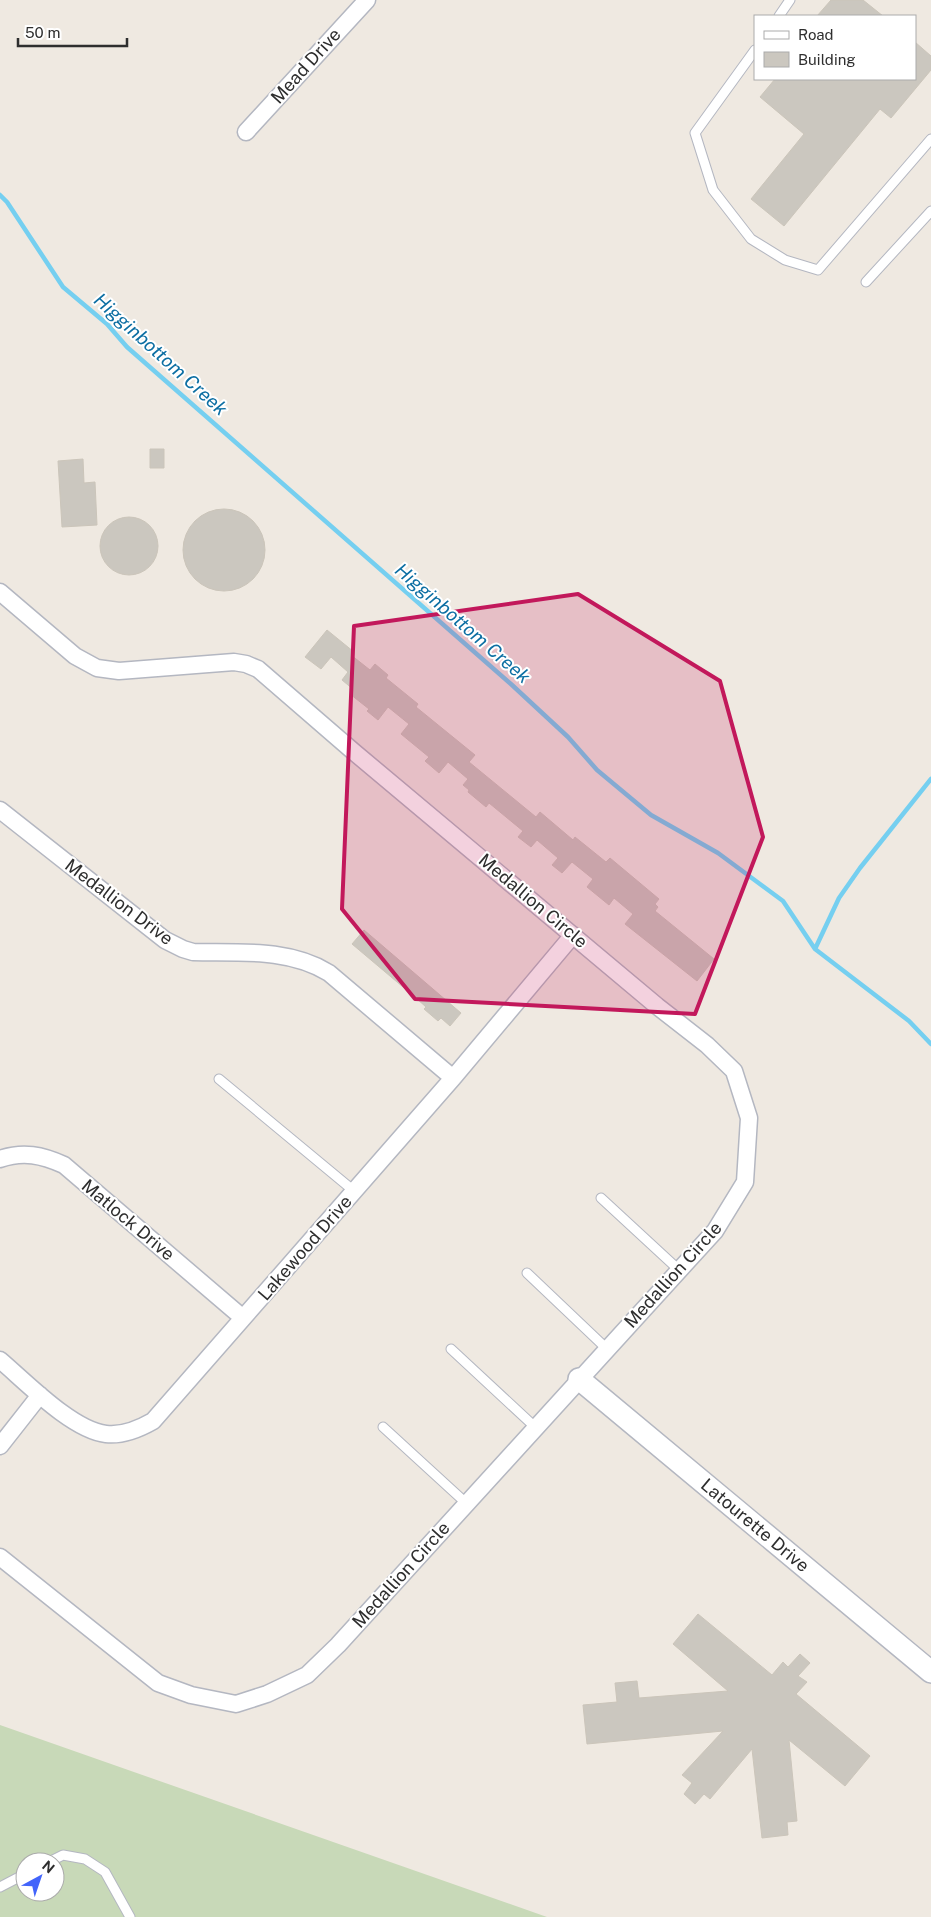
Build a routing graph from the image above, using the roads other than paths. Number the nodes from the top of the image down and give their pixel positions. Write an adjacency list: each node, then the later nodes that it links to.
1 (367, 0): 5 (street, Mead Drive)
2 (790, 0): 3 (lane)
3 (779, 15)
4 (754, 51): 6 (lane)
5 (246, 132)
6 (931, 139)
7 (931, 211): 8 (lane)
8 (866, 282)
9 (0, 592): 11 (street, Medallion Circle)
10 (0, 810): 12 (street, Medallion Drive)
11 (572, 935): 12 (street, Lakewood Drive); 17 (street, Medallion Circle)
12 (453, 1078): 15 (street, Lakewood Drive)
13 (218, 1079): 15 (lane)
14 (0, 1159): 19 (street, Matlock Drive)
15 (354, 1191): 19 (street, Lakewood Drive)
16 (601, 1198): 17 (lane)
17 (679, 1270): 20 (street, Medallion Circle)
18 (527, 1273): 20 (lane)
19 (243, 1318): 24 (street, Lakewood Drive)
20 (607, 1348): 23 (street, Medallion Circle)
21 (451, 1350): 25 (lane)
22 (0, 1360): 24 (street, Lakewood Drive)
23 (579, 1379): 25 (street, Medallion Circle); 30 (street, Latourette Drive)
24 (40, 1395): 27 (street)
25 (535, 1427): 28 (street, Medallion Circle)
26 (383, 1428): 28 (lane)
27 (0, 1446)
28 (466, 1503): 29 (street, Medallion Circle)
29 (0, 1557)
30 (931, 1672)
31 (65, 1855): 34 (lane)
32 (15, 1880): 33 (lane)
33 (0, 1888)
34 (130, 1917)

